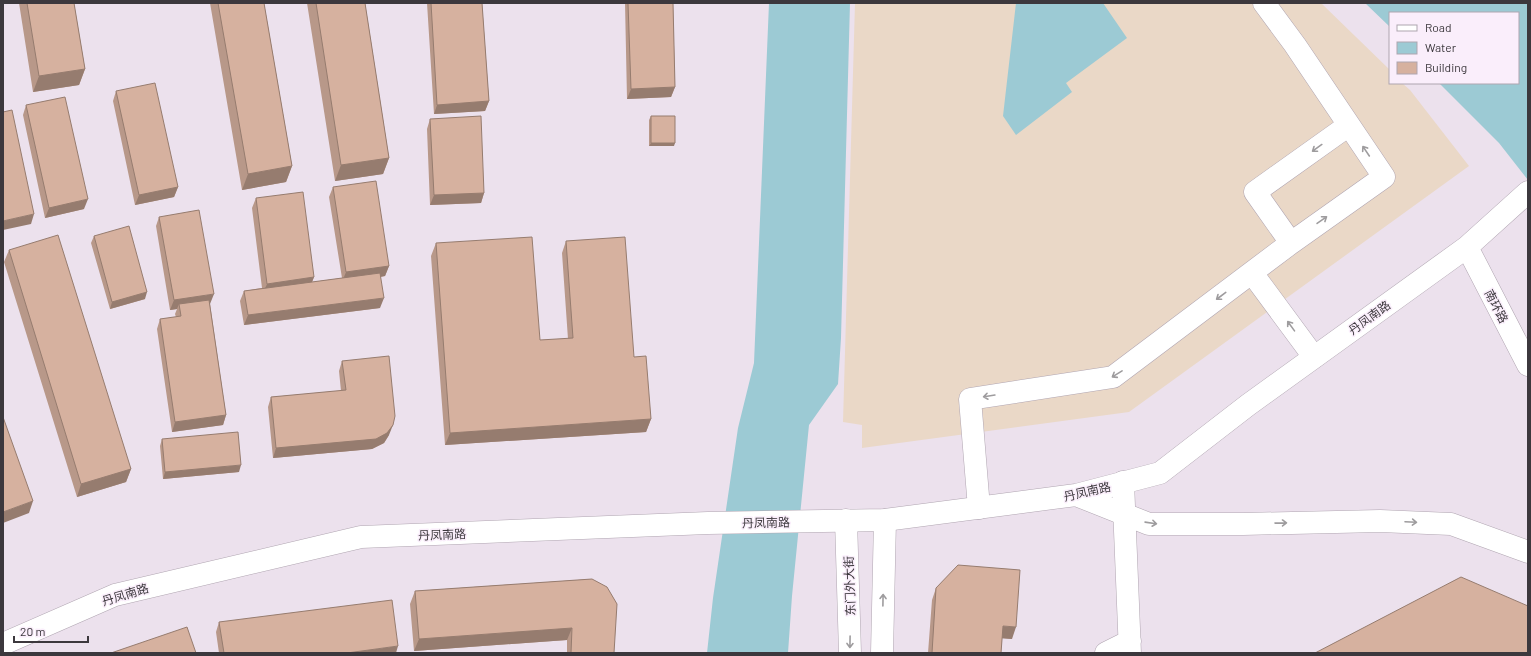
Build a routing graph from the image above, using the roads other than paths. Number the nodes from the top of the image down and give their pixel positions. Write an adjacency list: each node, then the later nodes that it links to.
1 (1264, 3): 2 (main road)
2 (1349, 125): 4 (main road, one-way to 2); 4 (main road, one-way to 4)
3 (1521, 198): 5 (main road, 丹凤南路)
4 (1291, 243): 6 (main road)
5 (1467, 247): 7 (main road, 丹凤南路); 8 (main road, 南环路)
6 (1252, 273): 7 (main road, one-way to 6); 11 (main road, one-way to 11)
7 (1314, 357): 9 (main road, 丹凤南路)
8 (1528, 365)
9 (1123, 482): 10 (main road, 丹凤南路); 12 (main road)
10 (1076, 495): 11 (main road, 丹凤南路); 12 (main road)
11 (979, 508): 14 (main road, 丹凤南路)
12 (1125, 515): 15 (main road, one-way to 15); 17 (main road)
13 (846, 520): 14 (main road, 丹凤南路); 16 (main road, 丹凤南路); 18 (main road, 东门外大街, one-way to 18)
14 (884, 520): 19 (main road, one-way to 14)
15 (1528, 552)
16 (3, 644)
17 (1130, 647): 20 (main road)
18 (850, 653)
19 (882, 653)
20 (1106, 653)

